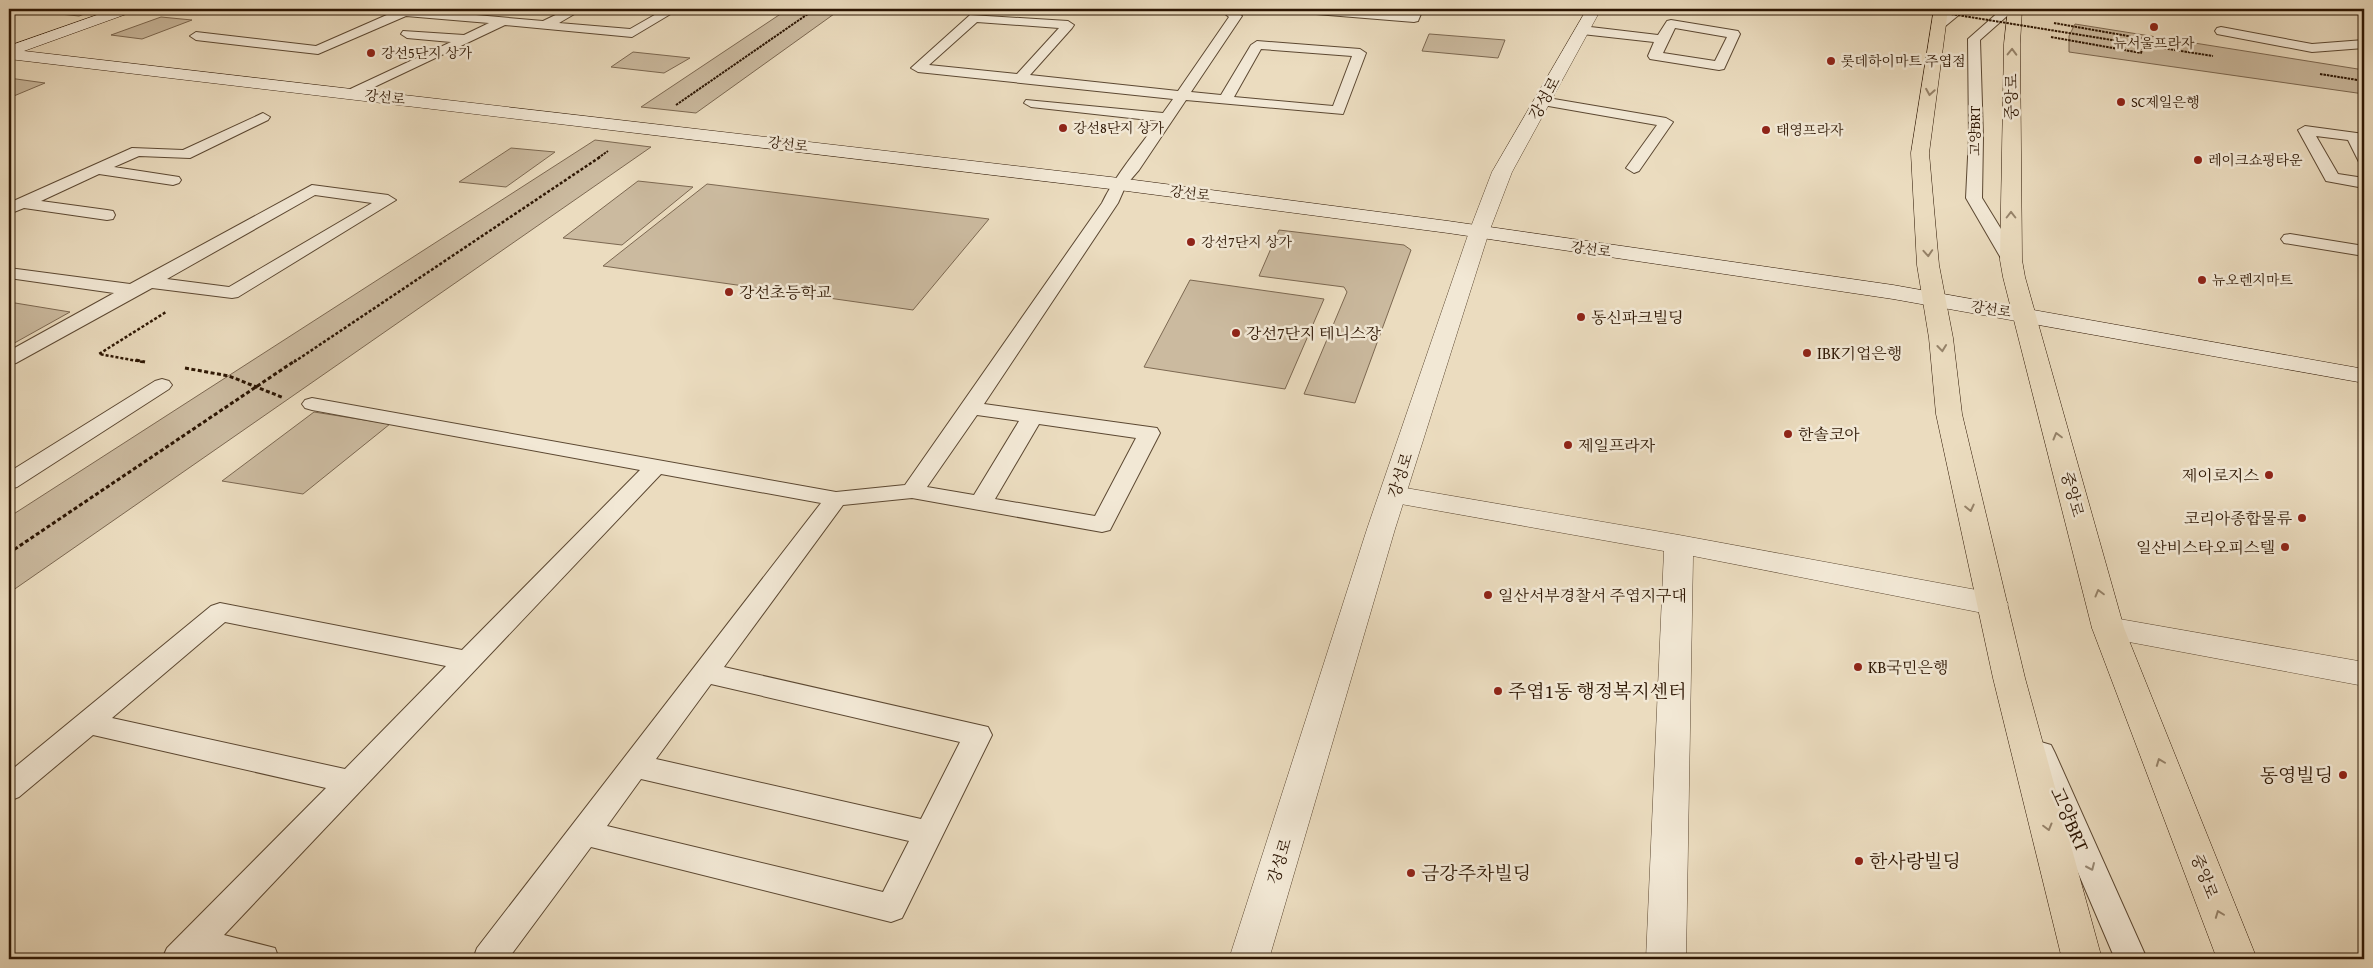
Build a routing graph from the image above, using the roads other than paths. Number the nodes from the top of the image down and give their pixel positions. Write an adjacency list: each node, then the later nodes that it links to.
1 (127, 9): 23 (main road)
2 (372, 9): 12 (lane)
3 (527, 9): 15 (lane)
4 (578, 9): 16 (lane)
5 (673, 9): 16 (lane)
6 (1226, 9): 26 (lane)
7 (1317, 9): 8 (lane)
8 (1417, 9)
9 (1960, 9): 13 (lane)
10 (2009, 9): 44 (lane, 고양BRT)
11 (2016, 9): 44 (main road, 중앙로, one-way to 11)
12 (404, 12): 15 (lane); 19 (lane)
13 (1940, 17): 47 (main road, one-way to 47)
14 (1588, 19): 21 (lane); 28 (main road, 강성로)
15 (504, 21): 16 (lane); 20 (lane)
16 (546, 24)
17 (2221, 31): 22 (lane)
18 (407, 34): 20 (lane)
19 (196, 36)
20 (466, 39): 25 (lane)
21 (1662, 39): 21 (lane)
22 (2364, 44)
23 (9, 52): 25 (main road, 강선로)
24 (1020, 78): 24 (lane); 26 (lane)
25 (351, 94): 38 (main road, 강선로)
26 (1182, 96): 27 (lane); 31 (lane)
27 (1225, 101): 27 (lane)
28 (1542, 101): 34 (lane); 41 (main road, 강성로)
29 (1031, 103): 31 (lane)
30 (263, 117): 35 (lane)
31 (1167, 118): 38 (lane)
32 (2358, 137): 33 (lane); 37 (lane)
33 (2364, 159)
34 (1634, 168)
35 (95, 170): 36 (lane); 39 (lane)
36 (173, 180)
37 (2364, 183)
38 (1118, 184): 41 (main road, 강선로); 53 (lane)
39 (15, 206): 40 (lane)
40 (107, 215)
41 (1479, 232): 47 (main road, 강선로); 58 (main road, 강성로)
42 (2290, 239): 43 (lane)
43 (2364, 251)
44 (2011, 260): 48 (main road, 중앙로)
45 (9, 273): 46 (lane)
46 (141, 286): 46 (lane); 49 (lane)
47 (1935, 300): 48 (main road, 강선로); 62 (main road, one-way to 62)
48 (2025, 314): 50 (main road, 강선로); 63 (main road, 중앙로, one-way to 48)
49 (9, 359)
50 (2364, 376)
51 (162, 384): 56 (lane)
52 (312, 404): 55 (lane)
53 (971, 408): 54 (lane); 57 (lane)
54 (1032, 416): 60 (lane); 60 (lane)
55 (656, 467): 59 (lane); 64 (lane)
56 (9, 482)
57 (912, 491): 59 (lane); 60 (lane)
58 (1394, 495): 61 (main road); 77 (main road, 강성로)
59 (836, 499): 65 (lane)
60 (981, 503)
61 (1679, 544): 62 (main road); 78 (main road)
62 (1992, 604): 67 (main road)
63 (2108, 628): 66 (main road); 81 (main road, 중앙로, one-way to 63)
64 (467, 662): 68 (lane); 70 (lane)
65 (705, 673): 69 (lane); 73 (lane)
66 (2364, 674)
67 (2008, 678): 79 (main road, one-way to 79); 80 (lane, 고양BRT, one-way to 80)
68 (88, 723): 70 (lane); 71 (lane)
69 (635, 766): 72 (lane); 73 (lane)
70 (350, 782): 74 (lane)
71 (9, 790)
72 (585, 833): 73 (lane); 76 (lane)
73 (929, 833)
74 (188, 951): 75 (lane)
75 (263, 959)
76 (490, 959)
77 (1249, 959)
78 (1666, 959)
79 (2082, 959)
80 (2131, 959)
81 (2237, 959)

